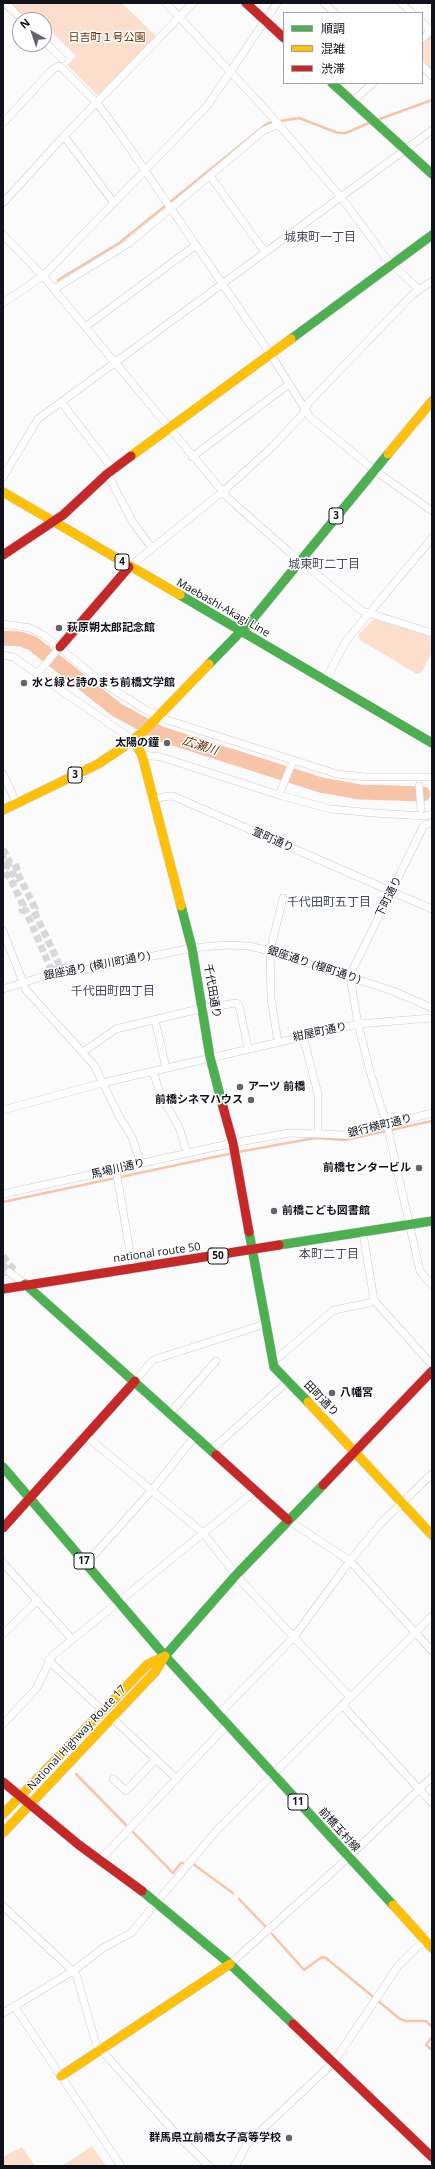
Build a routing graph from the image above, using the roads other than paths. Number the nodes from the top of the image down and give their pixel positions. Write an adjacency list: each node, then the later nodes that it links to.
1 (5, 3): 8 (street)
2 (166, 3): 11 (street)
3 (193, 3): 11 (street)
4 (246, 3): 12 (main road)
5 (276, 3): 12 (street)
6 (324, 3): 9 (street)
7 (401, 3): 10 (street)
8 (15, 12)
9 (334, 12)
10 (411, 12)
11 (180, 16): 20 (street); 24 (street)
12 (264, 20): 15 (main road); 20 (street)
13 (423, 23): 14 (street)
14 (431, 30): 16 (street)
15 (283, 37)
16 (423, 38)
17 (52, 49): 18 (street)
18 (62, 59)
19 (423, 66): 21 (street)
20 (231, 72): 27 (street); 31 (street)
21 (432, 76)
22 (333, 84): 25 (main road)
23 (372, 84): 25 (street)
24 (96, 102): 26 (street); 29 (street); 31 (street)
25 (352, 102): 30 (main road)
26 (3, 123)
27 (278, 123): 33 (street); 34 (street)
28 (432, 130): 30 (street)
29 (64, 136): 35 (street); 36 (street)
30 (405, 150): 32 (main road); 34 (street)
31 (145, 171): 36 (street); 37 (street)
32 (432, 174)
33 (210, 176): 37 (street); 41 (street)
34 (341, 197): 41 (street); 42 (street)
35 (3, 203)
36 (114, 203): 43 (street)
37 (169, 205): 40 (street); 46 (street)
38 (3, 235): 43 (street)
39 (432, 235): 42 (main road)
40 (196, 245): 45 (street); 49 (street)
41 (265, 252): 45 (street)
42 (393, 264): 47 (street); 50 (main road)
43 (43, 276): 46 (street); 48 (street)
44 (432, 280): 47 (street)
45 (223, 283): 50 (street); 51 (street)
46 (54, 289): 49 (street)
47 (419, 290): 55 (street)
48 (3, 303)
49 (85, 327): 51 (street)
50 (271, 355): 52 (street); 56 (main road)
51 (115, 363): 54 (street); 56 (street)
52 (289, 384): 55 (street); 57 (street)
53 (432, 401): 58 (main road, 3)
54 (61, 402): 59 (street); 60 (street)
55 (305, 408): 58 (street); 62 (street)
56 (170, 428): 57 (street); 59 (main road)
57 (192, 457): 62 (street)
58 (374, 470): 63 (street); 68 (main road, 3)
59 (110, 472): 64 (main road); 66 (street)
60 (3, 477)
61 (3, 492): 64 (main road, Maebashi-Akagi Line / 4)
62 (222, 492): 66 (street); 68 (street)
63 (432, 511)
64 (53, 521): 67 (main road); 69 (main road, Maebashi-Akagi Line / 4)
65 (432, 538): 70 (street)
66 (152, 548): 69 (street)
67 (3, 555)
68 (300, 560): 70 (street); 72 (main road, 3)
69 (129, 567): 72 (main road, Maebashi-Akagi Line / 4); 74 (main road)
70 (369, 613): 73 (street); 77 (street)
71 (3, 624): 74 (street)
72 (241, 632): 77 (main road, Maebashi-Akagi Line / 4); 78 (main road, 3)
73 (432, 633)
74 (57, 650): 76 (street); 78 (street)
75 (3, 655): 76 (street)
76 (38, 673): 79 (street)
77 (325, 681): 80 (main road, Maebashi-Akagi Line / 4)
78 (156, 718): 79 (main road, 3); 82 (street)
79 (134, 740): 81 (main road, 千代田通り); 88 (main road, 3)
80 (432, 743)
81 (142, 755): 86 (street); 87 (main road, 千代田通り)
82 (293, 761): 84 (street); 86 (street)
83 (3, 774): 88 (street)
84 (432, 777)
85 (419, 788): 89 (street)
86 (279, 795): 89 (street)
87 (154, 801): 93 (street, 萱町通り); 97 (main road, 千代田通り)
88 (18, 804): 90 (main road, 3)
89 (421, 809): 91 (street); 92 (street)
90 (3, 810)
91 (432, 814)
92 (429, 824): 93 (street, 下町通り)
93 (392, 892): 95 (street, 萱町通り); 99 (street, 下町通り)
94 (283, 898): 98 (street)
95 (432, 908)
96 (3, 931): 100 (street)
97 (192, 948): 98 (street, 銀座通り (榎町通り)); 100 (street, 銀座通り (横川町通り)); 102 (main road, 千代田通り)
98 (270, 951): 99 (street, 銀座通り (榎町通り)); 108 (street)
99 (351, 976): 103 (street, 銀座通り (榎町通り)); 106 (street)
100 (24, 982): 101 (street, 銀座通り (横川町通り)); 110 (street)
101 (3, 988)
102 (203, 1008): 105 (street); 109 (street); 111 (main road, 千代田通り)
103 (432, 1008)
104 (432, 1018): 106 (street, 紺屋町通り)
105 (155, 1020): 110 (street); 112 (street)
106 (358, 1024): 107 (street, 紺屋町通り); 117 (street)
107 (303, 1036): 108 (street, 紺屋町通り); 118 (street)
108 (278, 1042): 109 (street, 紺屋町通り)
109 (248, 1048): 111 (street, 紺屋町通り)
110 (83, 1052): 114 (street)
111 (210, 1057): 112 (street, 紺屋町通り); 119 (main road, 千代田通り)
112 (166, 1068): 113 (street, 紺屋町通り)
113 (153, 1071): 114 (street, 紺屋町通り); 120 (street)
114 (102, 1083): 115 (street, 紺屋町通り); 121 (street)
115 (3, 1110)
116 (432, 1113): 117 (street, 銀行横町通り)
117 (387, 1125): 118 (street, 銀行横町通り); 125 (street)
118 (318, 1133): 119 (street, 銀行横町通り)
119 (233, 1142): 120 (street, 馬場川通り); 127 (main road, 千代田通り)
120 (187, 1153): 121 (street, 馬場川通り)
121 (141, 1164): 122 (street, 馬場川通り)
122 (117, 1175): 123 (street, 馬場川通り); 128 (street)
123 (3, 1194)
124 (432, 1221): 125 (main road, national route 50 / 50)
125 (410, 1225): 126 (main road, national route 50 / 50); 131 (street)
126 (363, 1233): 127 (main road, national route 50 / 50); 133 (street)
127 (254, 1251): 128 (main road, national route 50 / 50); 134 (main road, 田町通り)
128 (133, 1269): 130 (main road, national route 50 / 50)
129 (9, 1272): 130 (street)
130 (25, 1284): 132 (main road, national route 50 / 50); 139 (main road)
131 (432, 1285)
132 (3, 1289)
133 (374, 1300): 135 (street); 137 (street)
134 (265, 1324): 135 (main road, 田町通り); 139 (street)
135 (272, 1358): 140 (main road, 田町通り)
136 (216, 1361): 141 (street)
137 (432, 1365)
138 (432, 1370): 145 (main road)
139 (135, 1381): 141 (main road); 142 (main road)
140 (288, 1382): 144 (street); 145 (main road, 田町通り)
141 (170, 1413): 143 (main road)
142 (85, 1435): 148 (street); 150 (main road)
143 (195, 1436): 144 (main road); 148 (street)
144 (211, 1450): 149 (main road)
145 (355, 1451): 151 (main road, 田町通り); 152 (main road)
146 (3, 1467): 150 (main road, 17)
147 (432, 1474): 151 (street)
148 (152, 1490): 154 (street); 158 (street)
149 (255, 1491): 152 (main road); 154 (street)
150 (30, 1498): 153 (main road); 158 (main road, 17)
151 (402, 1503): 155 (main road, 田町通り); 156 (street)
152 (288, 1520): 156 (street); 159 (main road)
153 (3, 1528)
154 (203, 1533): 159 (street); 161 (street)
155 (432, 1535)
156 (350, 1561): 163 (street); 165 (street)
157 (3, 1563): 160 (street)
158 (86, 1564): 161 (main road, 17)
159 (236, 1575): 165 (street); 168 (main road)
160 (38, 1600): 164 (street); 166 (street)
161 (118, 1603): 166 (street); 168 (main road, 17)
162 (432, 1616): 163 (street)
163 (415, 1633): 167 (street); 170 (street)
164 (3, 1634)
165 (293, 1638): 170 (street); 173 (street)
166 (72, 1639): 169 (street)
167 (432, 1651)
168 (165, 1656): 172 (main road, National Highway Route 17); 173 (main road, 前橋玉村線 / 11); 174 (main road, National Highway Route 17)
169 (48, 1660): 172 (street); 175 (street)
170 (350, 1697): 171 (street)
171 (342, 1705): 178 (street); 183 (street)
172 (102, 1710): 184 (main road, National Highway Route 17)
173 (218, 1715): 176 (main road, 前橋玉村線 / 11)
174 (112, 1718): 177 (street); 186 (main road, National Highway Route 17)
175 (3, 1724)
176 (228, 1725): 178 (main road, 前橋玉村線 / 11); 180 (street)
177 (156, 1759): 180 (street); 181 (street)
178 (272, 1774): 189 (main road, 前橋玉村線 / 11); 191 (street)
179 (432, 1777): 183 (street)
180 (177, 1778): 190 (street)
181 (113, 1779)
182 (3, 1782): 184 (main road)
183 (419, 1789): 185 (street); 189 (street)
184 (20, 1796): 186 (main road); 187 (main road, National Highway Route 17)
185 (432, 1803)
186 (30, 1805): 188 (main road, National Highway Route 17); 190 (main road)
187 (3, 1814)
188 (3, 1833)
189 (348, 1857): 194 (main road, 前橋玉村線 / 11); 196 (street)
190 (100, 1860): 191 (main road)
191 (157, 1902): 196 (main road); 197 (street)
192 (3, 1906): 197 (street)
193 (432, 1933): 194 (street)
194 (425, 1940): 195 (main road, 前橋玉村線 / 11); 201 (street)
195 (432, 1948)
196 (230, 1964): 200 (main road); 201 (main road)
197 (73, 1971): 198 (street); 200 (street)
198 (14, 2006): 199 (street); 202 (street)
199 (3, 2013)
200 (101, 2051): 202 (main road); 205 (street)
201 (333, 2063): 203 (main road); 206 (street)
202 (61, 2076): 204 (street)
203 (432, 2157)
204 (121, 2166)
205 (209, 2166)
206 (235, 2166)

